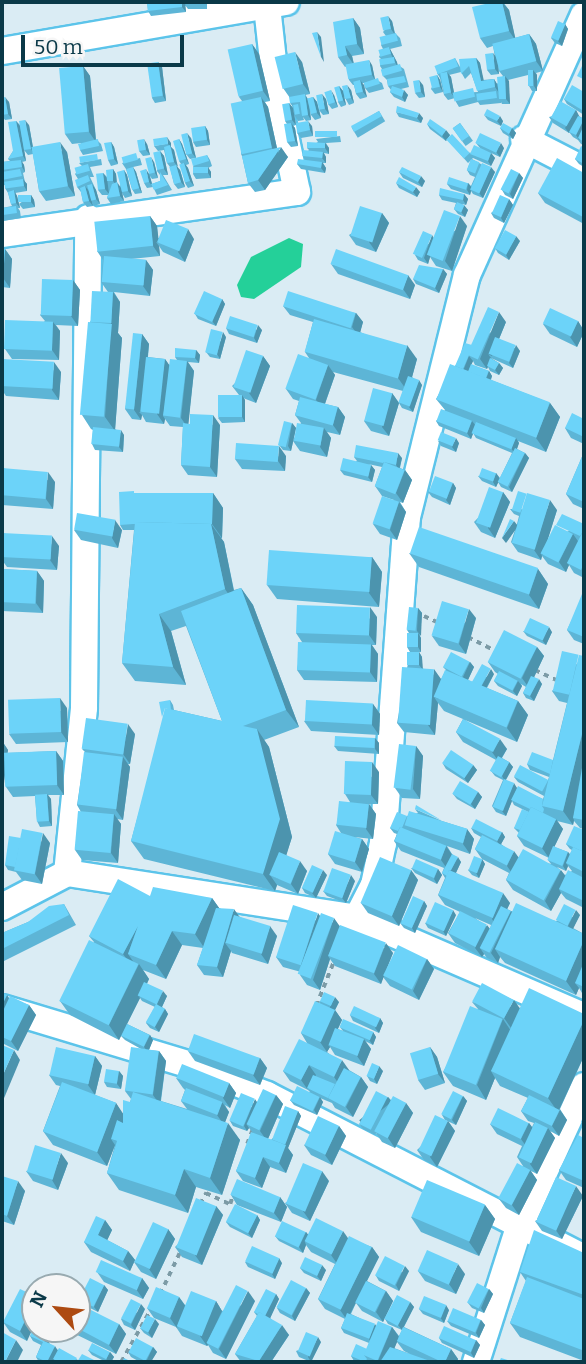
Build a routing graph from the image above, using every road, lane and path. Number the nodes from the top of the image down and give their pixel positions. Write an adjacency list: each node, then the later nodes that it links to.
1 (277, 4): 3 (street); 8 (street)
2 (584, 15): 5 (street)
3 (2, 51)
4 (584, 90): 5 (street)
5 (544, 96): 6 (street)
6 (524, 139): 7 (street); 10 (street)
7 (584, 170)
8 (88, 218): 9 (street); 16 (street)
9 (2, 234)
10 (400, 604): 11 (path); 18 (street)
11 (451, 629)
12 (463, 635): 13 (path)
13 (501, 653)
14 (526, 665): 15 (path)
15 (562, 683)
16 (67, 873): 17 (street); 18 (street)
17 (2, 907)
18 (357, 918): 21 (street)
19 (335, 957): 22 (path)
20 (2, 1008): 24 (street)
21 (584, 1016)
22 (310, 1021)
23 (584, 1086): 28 (street)
24 (267, 1095): 25 (path); 28 (street)
25 (245, 1150)
26 (234, 1190): 27 (path)
27 (198, 1208)
28 (519, 1227): 30 (street); 32 (street)
29 (184, 1242): 31 (path)
30 (584, 1258)
31 (121, 1362)
32 (476, 1362)

